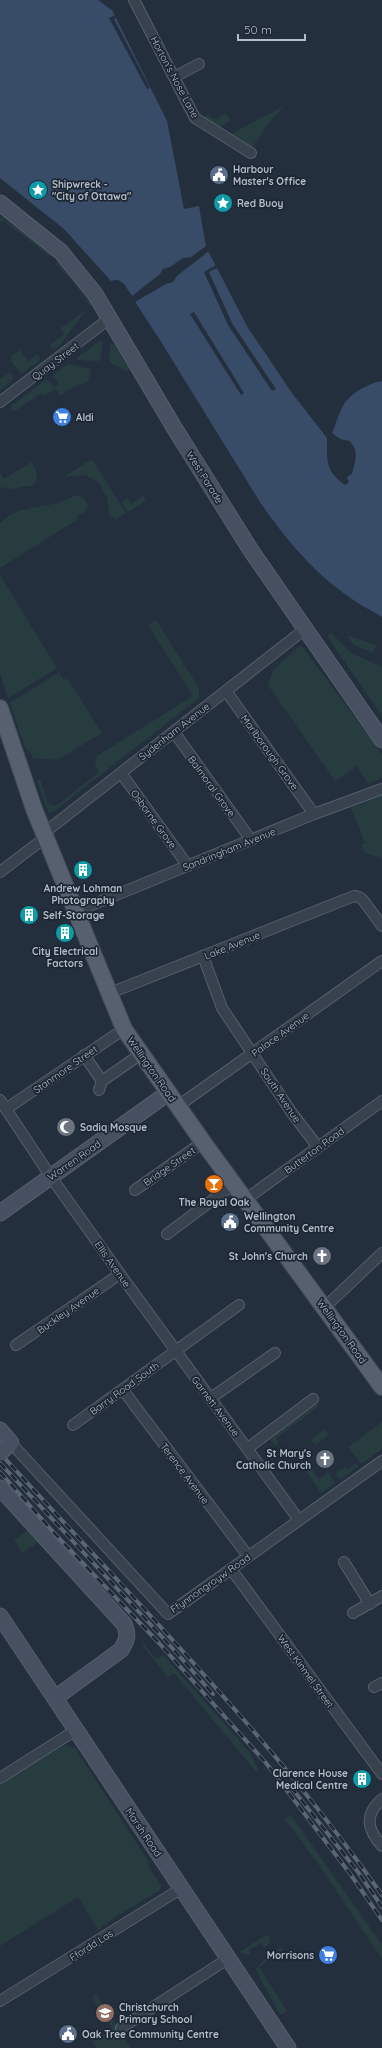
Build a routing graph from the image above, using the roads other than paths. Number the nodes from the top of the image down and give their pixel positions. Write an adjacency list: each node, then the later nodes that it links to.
1 (134, 0): 3 (street, Horton's Nose Lane)
2 (199, 64): 3 (street)
3 (172, 74): 4 (street, Horton's Nose Lane)
4 (251, 153)
5 (0, 203): 7 (street, West Parade)
6 (0, 209): 7 (street, West Parade)
7 (22, 221): 8 (street, West Parade)
8 (110, 318): 9 (street, Quay Street); 10 (street, West Parade)
9 (0, 402)
10 (305, 629): 11 (street, Sydenham Avenue); 14 (street, West Parade)
11 (226, 691): 13 (street, Sydenham Avenue); 17 (street, Marlborough Grove)
12 (0, 708): 18 (main road, Wellington Road)
13 (174, 732): 15 (street, Sydenham Avenue); 19 (street, Balmoral Grove)
14 (382, 740)
15 (121, 772): 18 (street, Sydenham Avenue); 20 (street, Osborne Grove)
16 (382, 789): 17 (street, Sandringham Avenue)
17 (314, 814): 19 (street, Sandringham Avenue)
18 (45, 835): 21 (street, Sydenham Avenue); 22 (main road, Wellington Road)
19 (251, 840): 20 (street, Sandringham Avenue)
20 (188, 866): 22 (street, Sandringham Avenue)
21 (0, 872)
22 (77, 911): 26 (main road, Wellington Road)
23 (382, 926): 24 (street, Lake Avenue)
24 (203, 956): 26 (street, Lake Avenue); 29 (street, South Avenue)
25 (382, 960): 29 (street, Palace Avenue)
26 (110, 993): 27 (main road, Wellington Road)
27 (124, 1029): 28 (main road, Wellington Road); 30 (street, Stanmore Street)
28 (141, 1054): 30 (street); 31 (main road, Wellington Road)
29 (253, 1054): 34 (street, Palace Avenue); 37 (street, South Avenue)
30 (84, 1055): 35 (street, Stanmore Street)
31 (168, 1094): 34 (main road, Wellington Road); 38 (street, Warren Road)
32 (0, 1100): 35 (street, Ellis Avenue)
33 (382, 1101): 37 (street, Butterton Road)
34 (178, 1106): 36 (main road, Wellington Road)
35 (6, 1109): 38 (street, Ellis Avenue)
36 (203, 1142): 39 (main road, Wellington Road); 40 (street, Bridge Street)
37 (318, 1147): 41 (street, Butterton Road)
38 (51, 1177): 42 (street, Warren Road); 45 (street, Ellis Avenue)
39 (234, 1184): 41 (main road, Wellington Road); 43 (street)
40 (135, 1190)
41 (246, 1199): 47 (main road, Wellington Road)
42 (0, 1213)
43 (167, 1234)
44 (382, 1253): 47 (street)
45 (120, 1274): 48 (street, Buckley Avenue); 49 (street, Ellis Avenue)
46 (239, 1305): 49 (street, Barry Road South)
47 (325, 1307): 51 (main road, Wellington Road)
48 (16, 1345)
49 (175, 1351): 52 (street, Barry Road South); 53 (street, Garnett Avenue)
50 (275, 1353): 53 (street)
51 (381, 1385)
52 (123, 1390): 55 (street, Barry Road South); 62 (street, Terence Avenue)
53 (211, 1398): 58 (street, Garnett Avenue)
54 (313, 1399): 58 (street)
55 (73, 1425)
56 (0, 1430): 57 (street)
57 (7, 1447): 64 (street, Ffynnongroyw Road)
58 (248, 1448): 61 (street, Garnett Avenue)
59 (382, 1461): 61 (street, Ffynnongroyw Road)
60 (0, 1488): 69 (street)
61 (299, 1520): 62 (street, Ffynnongroyw Road)
62 (248, 1556): 64 (street, Ffynnongroyw Road)
63 (344, 1562): 66 (street)
64 (231, 1569): 71 (street, West Kinmel Street)
65 (382, 1596): 66 (street)
66 (370, 1604): 67 (street)
67 (353, 1613)
68 (0, 1616): 69 (street, Marsh Road)
69 (55, 1698): 70 (street, Marsh Road)
70 (76, 1730): 72 (street); 75 (street, Marsh Road)
71 (382, 1774)
72 (0, 1778)
73 (382, 1799): 74 (street)
74 (382, 1846)
75 (182, 1888): 76 (street, Marsh Road); 77 (street, Ffordd Las)
76 (229, 1958): 78 (street); 79 (street, Marsh Road)
77 (0, 2001)
78 (121, 2028)
79 (286, 2047)

